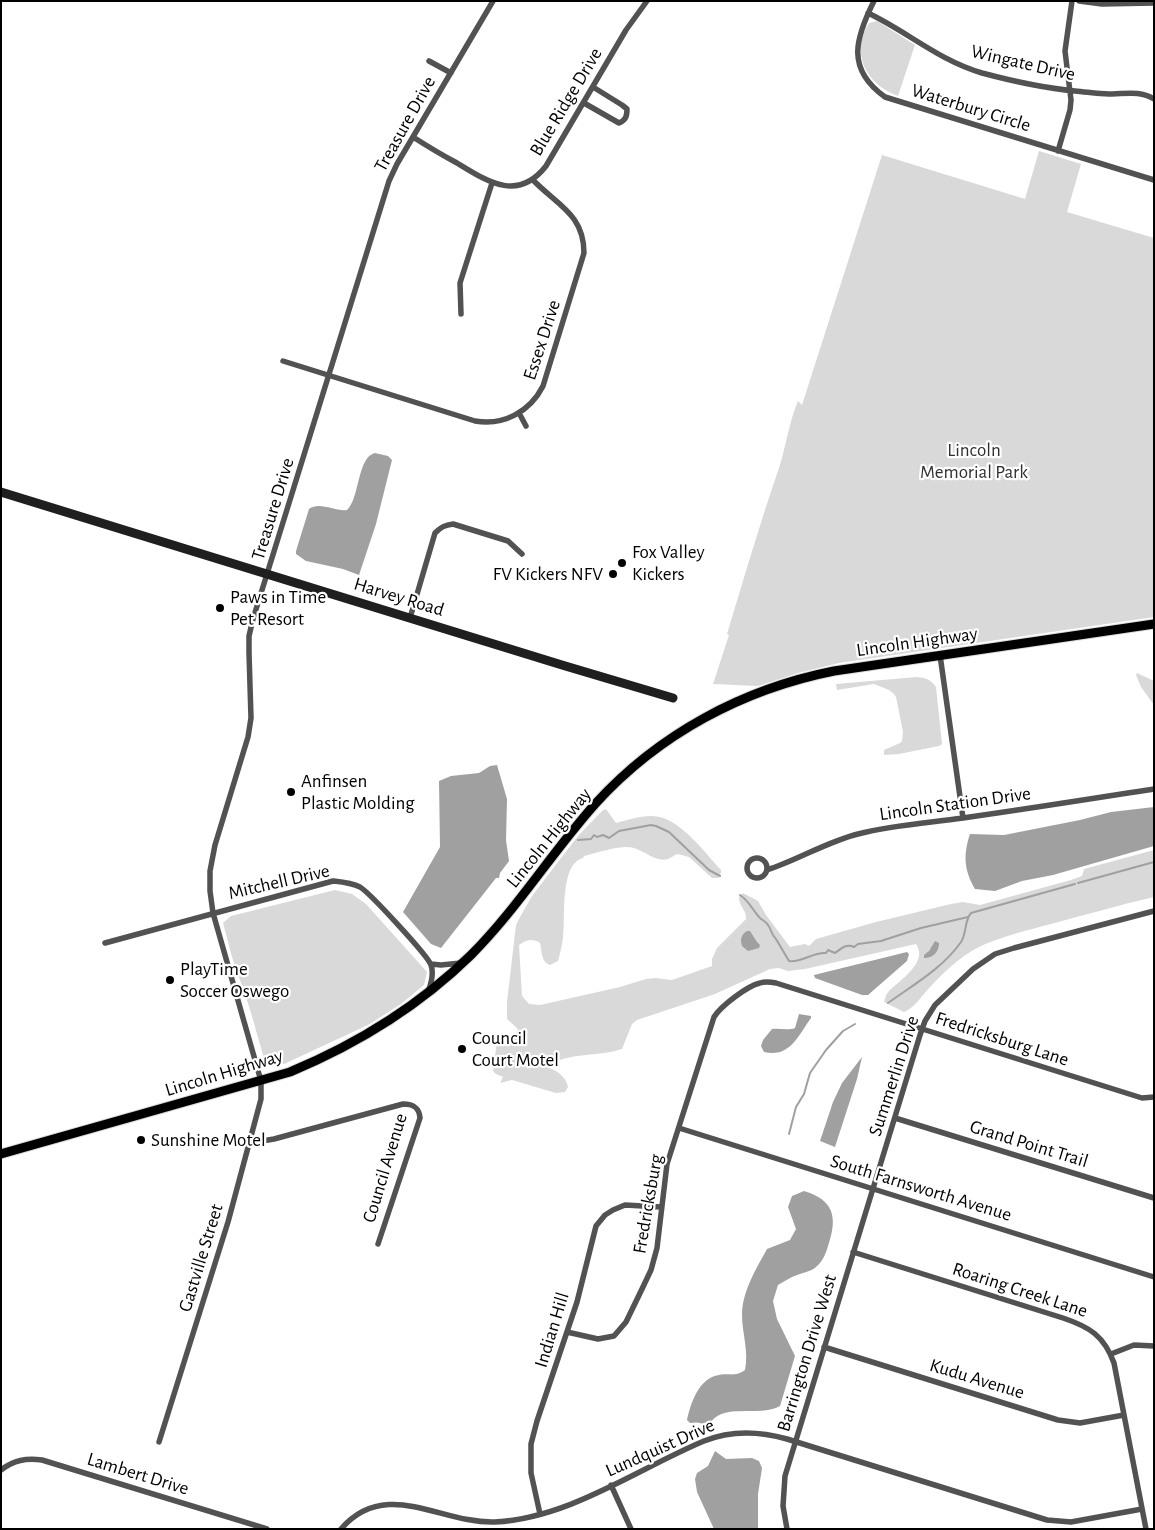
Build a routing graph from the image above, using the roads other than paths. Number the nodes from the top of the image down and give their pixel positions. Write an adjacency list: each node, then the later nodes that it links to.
1 (493, 1): 9 (street, Treasure Drive)
2 (647, 1): 10 (street, Blue Ridge Drive)
3 (874, 1): 7 (street, Waterbury Circle)
4 (1072, 1): 11 (street)
5 (1079, 1): 6 (street)
6 (1154, 3)
7 (868, 13): 11 (street, Wingate Drive); 15 (street, Waterbury Circle)
8 (429, 61): 9 (street)
9 (451, 73): 14 (street, Treasure Drive)
10 (593, 87): 13 (street, Blue Ridge Drive); 13 (street)
11 (1071, 90): 12 (street, Wingate Drive); 15 (street)
12 (1154, 99)
13 (584, 103): 16 (street, Blue Ridge Drive)
14 (413, 137): 18 (street, Blue Ridge Drive); 21 (street, Treasure Drive)
15 (1058, 151): 17 (street, Waterbury Circle)
16 (533, 180): 18 (street, Blue Ridge Drive); 22 (street, Essex Drive)
17 (1154, 180)
18 (492, 182): 19 (street)
19 (461, 314)
20 (283, 361): 21 (street, Essex Drive)
21 (329, 376): 22 (street, Essex Drive); 26 (street, Treasure Drive)
22 (519, 413): 23 (street)
23 (526, 426)
24 (1, 492): 26 (street, Harvey Road)
25 (522, 554): 27 (street)
26 (268, 574): 27 (street, Harvey Road); 35 (street, Treasure Drive)
27 (410, 618): 30 (street, Harvey Road)
28 (1154, 624): 29 (main road, Lincoln Highway)
29 (940, 655): 32 (street); 37 (main road, Lincoln Highway)
30 (673, 698)
31 (1154, 789): 32 (street, Lincoln Station Drive)
32 (963, 818): 33 (street, Lincoln Station Drive)
33 (766, 870)
34 (1154, 911): 41 (street, Summerlin Drive)
35 (213, 913): 36 (street, Mitchell Drive); 38 (street, Mitchell Drive); 42 (street, Treasure Drive)
36 (105, 943)
37 (463, 962): 38 (street); 40 (main road, Lincoln Highway)
38 (431, 964): 40 (street)
39 (755, 984): 41 (street, Fredricksburg Lane); 45 (street, Fredricksburg)
40 (427, 993): 42 (main road, Lincoln Highway)
41 (922, 1029): 43 (street, Fredricksburg Lane); 44 (street, Summerlin Drive)
42 (260, 1081): 46 (street, Gastville Street); 47 (main road, Lincoln Highway)
43 (1154, 1097)
44 (895, 1118): 48 (street, Summerlin Drive); 49 (street, Grand Point Trail)
45 (679, 1128): 48 (street, South Farnsworth Avenue); 50 (street, Fredricksburg)
46 (250, 1143): 51 (street, Council Avenue); 60 (street, Gastville Street)
47 (1, 1154)
48 (872, 1189): 52 (street, Barrington Drive West); 53 (street, South Farnsworth Avenue)
49 (1154, 1198)
50 (661, 1207): 54 (street, Indian Hill); 54 (street, Fredricksburg)
51 (378, 1244)
52 (853, 1252): 56 (street, Barrington Drive West); 57 (street, Roaring Creek Lane)
53 (1154, 1277)
54 (567, 1332): 64 (street, Indian Hill)
55 (1154, 1346): 57 (street)
56 (824, 1347): 58 (street, Kudu Avenue); 59 (street, Barrington Drive West)
57 (1111, 1354): 58 (street, Roaring Creek Lane)
58 (1124, 1415): 63 (street, Roaring Creek Lane)
59 (796, 1441): 62 (street, Lundquist Drive); 63 (street, Lundquist Drive); 70 (street, Barrington Drive West)
60 (160, 1442)
61 (1, 1470): 66 (street, Lambert Drive)
62 (611, 1485): 64 (street, Lundquist Drive); 69 (street)
63 (1142, 1509): 71 (street, Roaring Creek Lane)
64 (540, 1514): 65 (street, Lundquist Drive)
65 (487, 1522): 67 (street, Lundquist Drive); 68 (street)
66 (267, 1529)
67 (341, 1529)
68 (487, 1529)
69 (632, 1529)
70 (788, 1529)
71 (1146, 1529)

